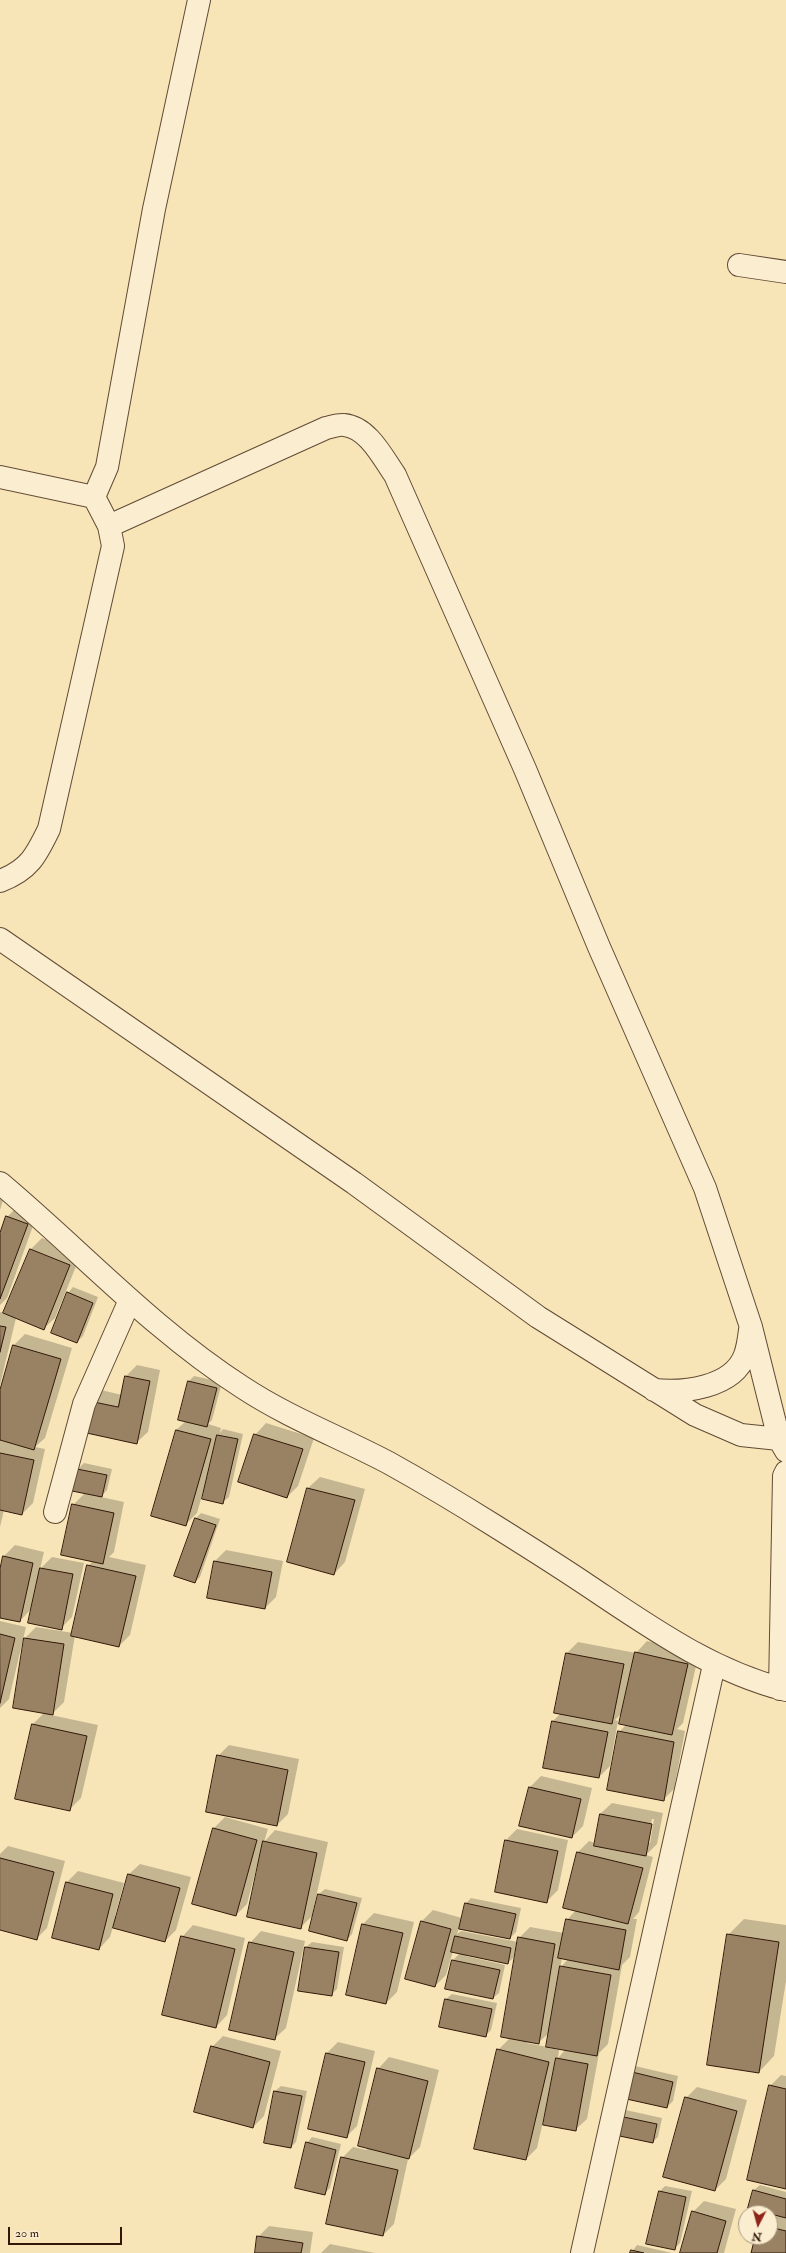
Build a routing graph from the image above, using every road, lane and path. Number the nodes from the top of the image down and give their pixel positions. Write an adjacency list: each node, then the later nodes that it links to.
1 (199, 0): 5 (street)
2 (739, 265): 3 (street)
3 (786, 272)
4 (0, 477): 5 (street)
5 (94, 497): 6 (street)
6 (109, 526): 7 (street); 11 (street)
7 (0, 881)
8 (0, 939): 12 (street)
9 (0, 1183): 10 (street)
10 (130, 1300): 15 (street); 16 (street)
11 (751, 1328): 12 (street); 13 (street)
12 (650, 1389): 13 (street)
13 (783, 1445)
14 (786, 1472): 17 (street)
15 (55, 1512)
16 (714, 1665): 17 (street); 18 (street)
17 (783, 1689)
18 (582, 2253)

